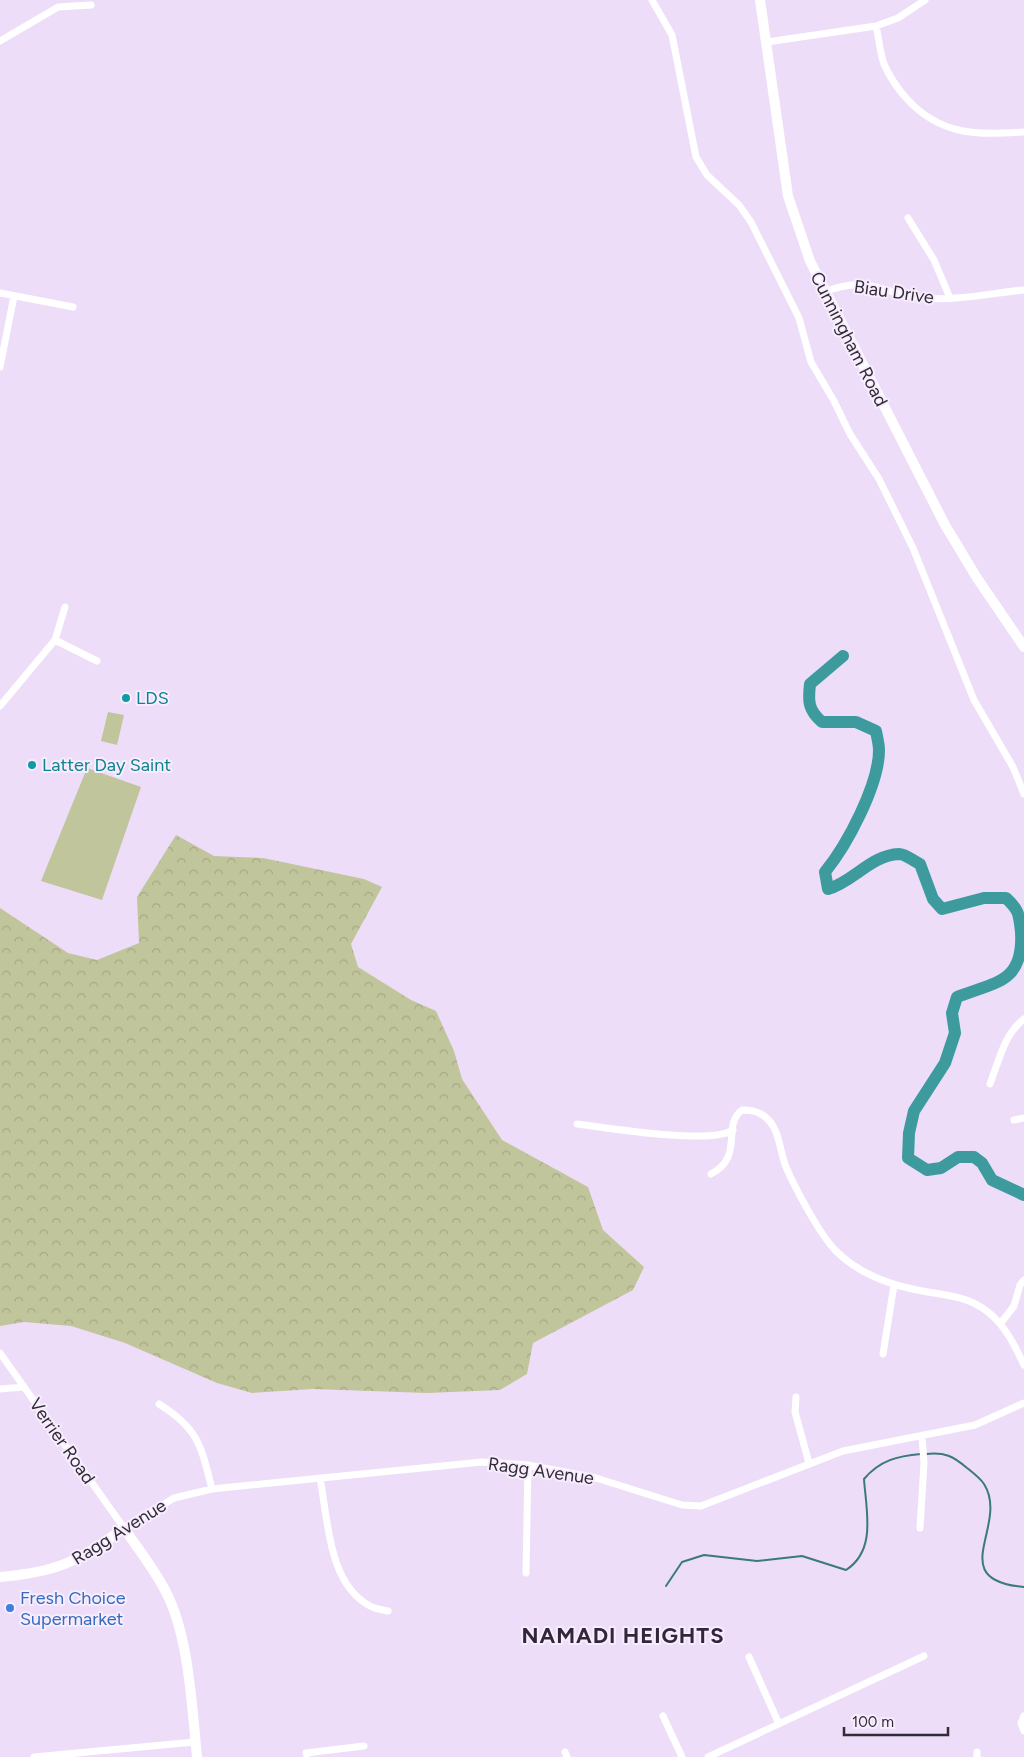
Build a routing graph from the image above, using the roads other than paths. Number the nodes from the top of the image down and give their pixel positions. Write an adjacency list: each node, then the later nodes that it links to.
1 (652, 0): 22 (street)
2 (760, 0): 7 (main road, Cunningham Road)
3 (925, 0): 5 (street)
4 (91, 5): 6 (street)
5 (876, 26): 7 (street); 8 (street)
6 (0, 41)
7 (767, 42): 11 (main road, Cunningham Road)
8 (1024, 132)
9 (908, 218): 14 (street)
10 (1024, 290): 14 (street, Biau Drive)
11 (824, 292): 14 (street, Biau Drive); 19 (main road, Cunningham Road)
12 (0, 293): 13 (street)
13 (14, 296): 15 (street); 16 (street)
14 (950, 298)
15 (73, 307)
16 (0, 367)
17 (65, 607): 18 (street)
18 (55, 640): 20 (street); 21 (street)
19 (1024, 647)
20 (97, 661)
21 (0, 706)
22 (1024, 794)
23 (1024, 1019): 24 (street)
24 (990, 1084)
25 (1024, 1118): 26 (street)
26 (1014, 1120)
27 (577, 1124): 28 (street)
28 (733, 1130): 29 (street); 31 (street)
29 (711, 1174)
30 (1024, 1280): 32 (street)
31 (894, 1285): 32 (street); 34 (street)
32 (1000, 1324): 35 (street)
33 (0, 1353): 36 (street, Verrier Road)
34 (883, 1354)
35 (1024, 1365)
36 (24, 1387): 37 (street); 46 (street, Verrier Road)
37 (0, 1389)
38 (796, 1397): 42 (street)
39 (1024, 1403): 41 (street, Ragg Avenue)
40 (159, 1404): 45 (street)
41 (922, 1436): 42 (street, Ragg Avenue); 47 (street)
42 (809, 1463): 43 (street, Ragg Avenue)
43 (528, 1465): 44 (street, Ragg Avenue); 48 (street)
44 (320, 1478): 45 (street, Ragg Avenue); 50 (street)
45 (212, 1489): 46 (street, Ragg Avenue)
46 (124, 1528): 49 (main road, Ragg Avenue); 57 (main road)
47 (920, 1528)
48 (526, 1573)
49 (0, 1578)
50 (388, 1611)
51 (924, 1656): 55 (street)
52 (749, 1657): 55 (street)
53 (663, 1716): 62 (street)
54 (1023, 1721): 56 (street)
55 (779, 1724): 63 (street)
56 (1024, 1732)
57 (195, 1742): 59 (street); 60 (main road)
58 (364, 1746): 61 (street)
59 (34, 1757)
60 (197, 1757)
61 (306, 1757)
62 (682, 1757)
63 (708, 1757)

